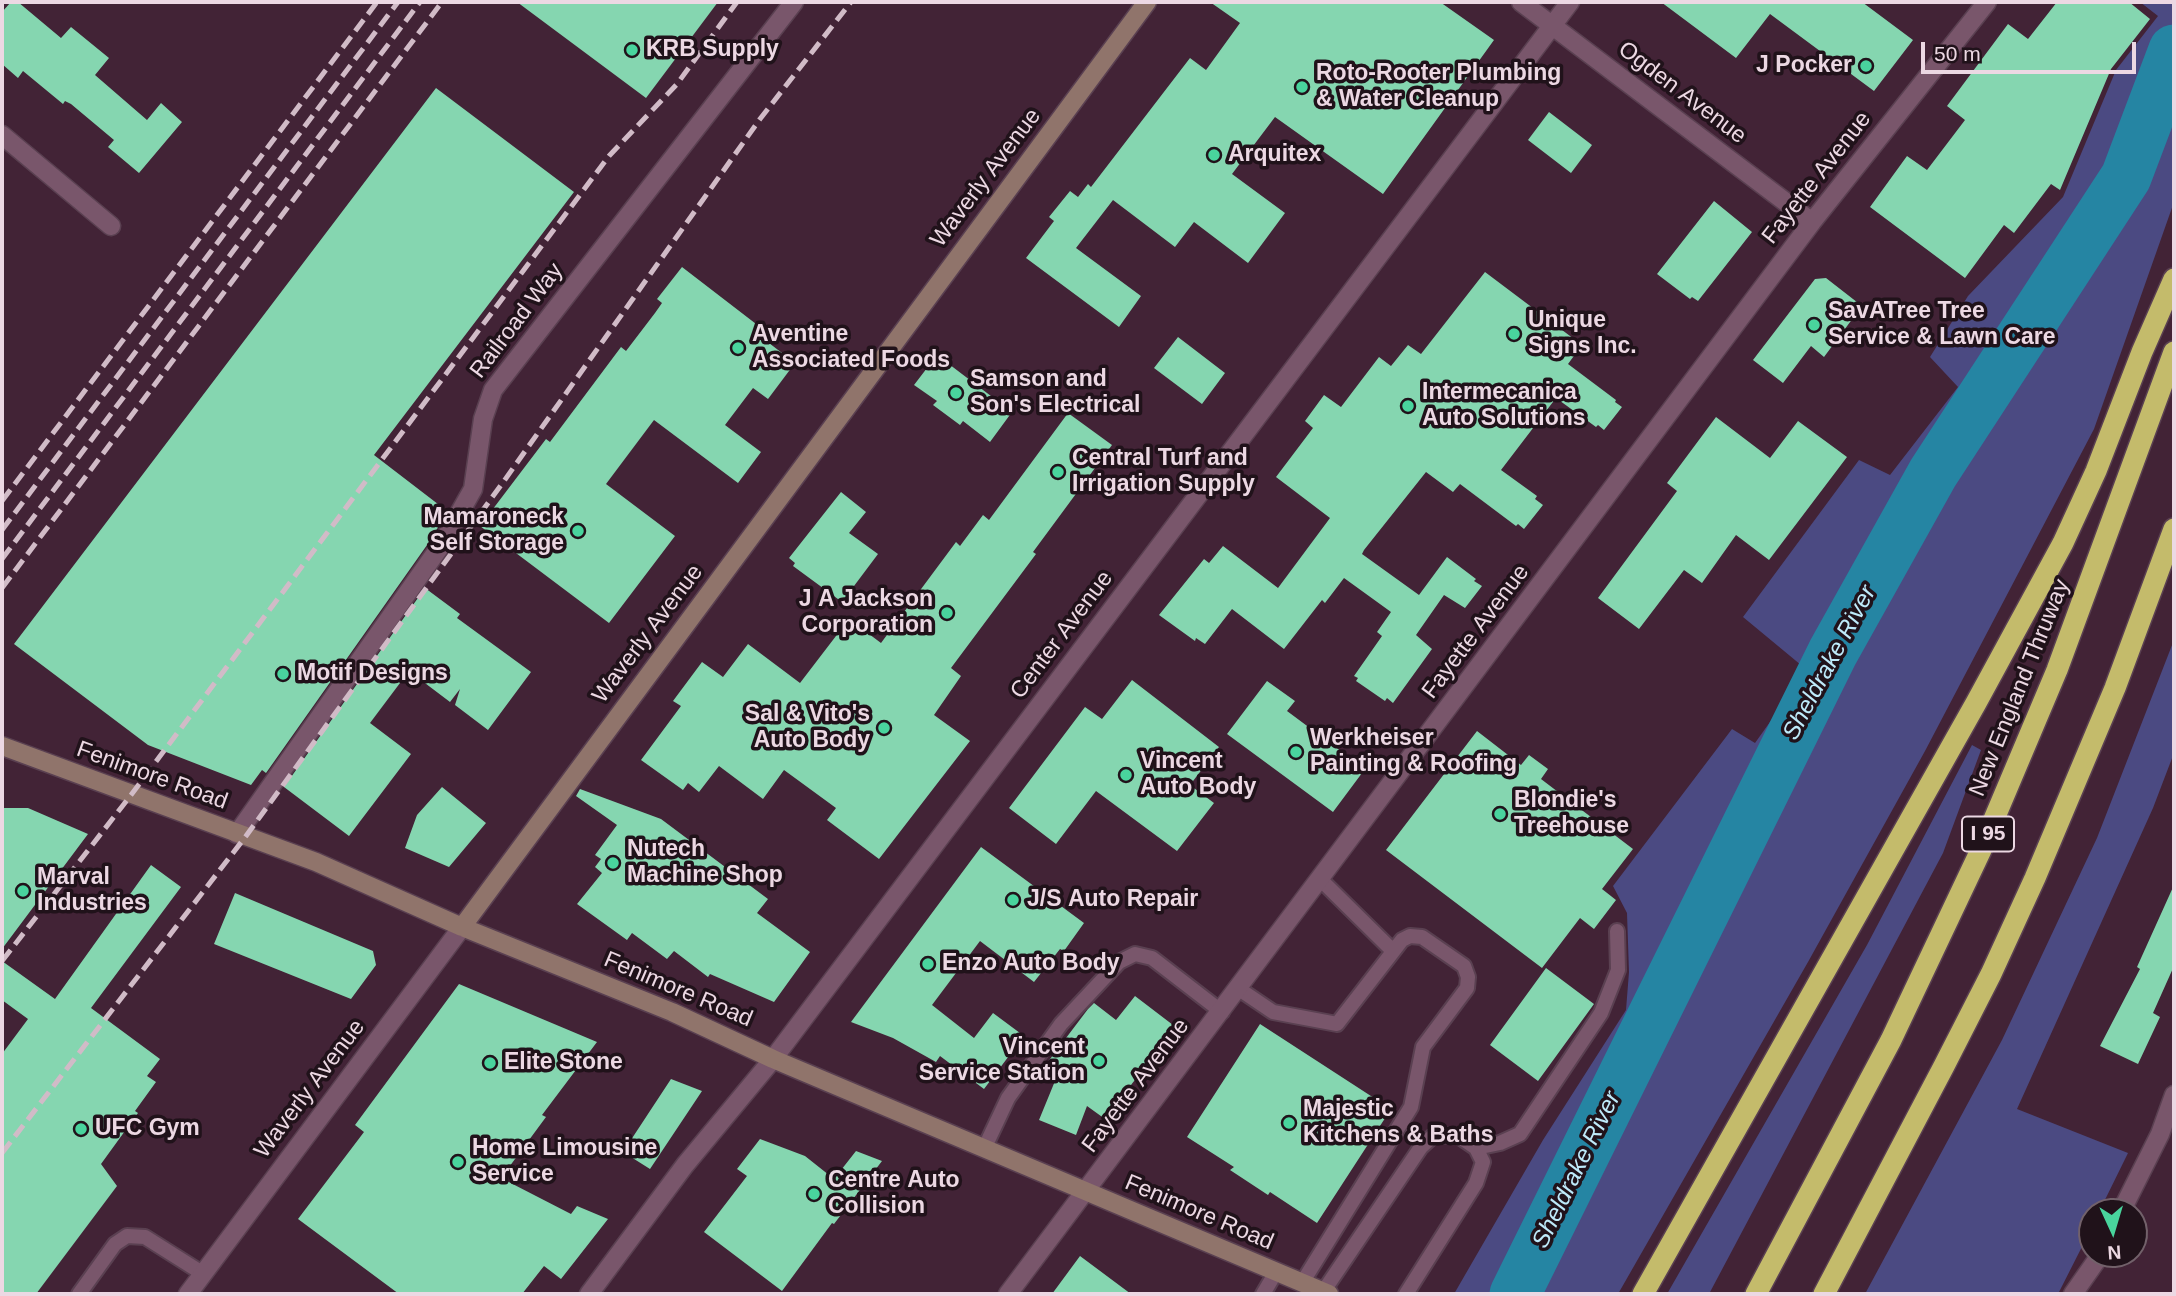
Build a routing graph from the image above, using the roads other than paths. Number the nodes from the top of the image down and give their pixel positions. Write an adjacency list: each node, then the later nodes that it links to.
1 (794, 2): 14 (street, Railroad Way)
2 (1147, 2): 16 (street, Waverly Avenue)
3 (1521, 2): 6 (street, Ogden Avenue)
4 (1570, 2): 6 (street, Center Avenue)
5 (1987, 2): 8 (street, Fayette Avenue)
6 (1553, 26): 8 (street, Ogden Avenue); 21 (street, Center Avenue)
7 (2, 135): 9 (street)
8 (1812, 222): 15 (street, Fayette Avenue)
9 (111, 226)
10 (2174, 279): 38 (highway)
11 (2174, 352): 39 (highway, New England Thruway / I 95)
12 (2174, 529): 40 (highway, I 95)
13 (2, 747): 14 (street, Fenimore Road)
14 (237, 834): 16 (street, Fenimore Road)
15 (1321, 880): 18 (lane); 19 (street, Fayette Avenue)
16 (462, 927): 21 (street, Fenimore Road); 29 (street, Waverly Avenue)
17 (1617, 932): 23 (lane)
18 (1393, 951): 19 (lane); 30 (lane)
19 (1239, 989): 20 (street, Fayette Avenue)
20 (1222, 1012): 24 (lane); 25 (street, Fayette Avenue)
21 (774, 1059): 24 (street, Fenimore Road); 34 (street, Center Avenue)
22 (2174, 1094): 26 (street)
23 (1476, 1148): 31 (lane); 37 (lane)
24 (984, 1149): 25 (street, Fenimore Road)
25 (1087, 1193): 28 (street, Fenimore Road); 35 (street, Fayette Avenue)
26 (2129, 1198)
27 (2091, 1268): 41 (street)
28 (1276, 1272): 30 (street, Fenimore Road); 36 (lane)
29 (202, 1273): 32 (lane); 33 (street, Waverly Avenue)
30 (1302, 1283): 31 (street, Fenimore Road)
31 (1326, 1293)
32 (79, 1294)
33 (188, 1294)
34 (589, 1294)
35 (1008, 1294)
36 (1263, 1294)
37 (1406, 1294)
38 (1643, 1294)
39 (1756, 1294)
40 (1824, 1294)
41 (2073, 1294)

